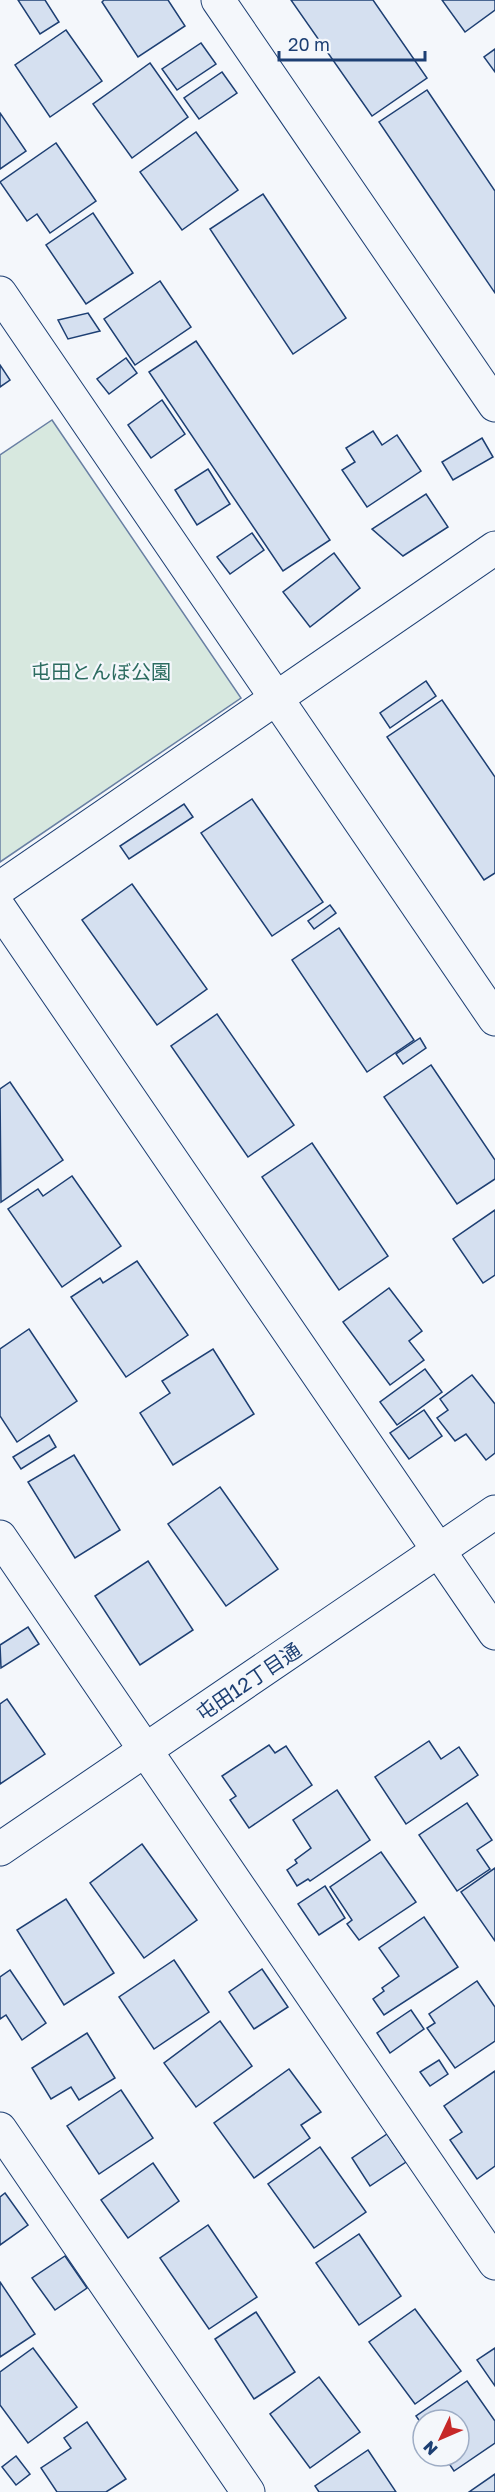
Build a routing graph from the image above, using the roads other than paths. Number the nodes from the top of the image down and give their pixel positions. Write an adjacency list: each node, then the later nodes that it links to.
1 (218, 0): 3 (street)
2 (0, 293): 5 (street)
3 (495, 405)
4 (495, 548): 5 (street)
5 (277, 700): 6 (street); 8 (street)
6 (0, 888)
7 (0, 909): 11 (street)
8 (495, 1018)
9 (495, 1512): 11 (street, 屯田12丁目通)
10 (0, 1537): 13 (street)
11 (439, 1551): 12 (street); 13 (street, 屯田12丁目通)
12 (495, 1633)
13 (145, 1750): 14 (street, 屯田12丁目通); 16 (street)
14 (0, 1849)
15 (0, 2129): 17 (street)
16 (495, 2263)
17 (248, 2492)

